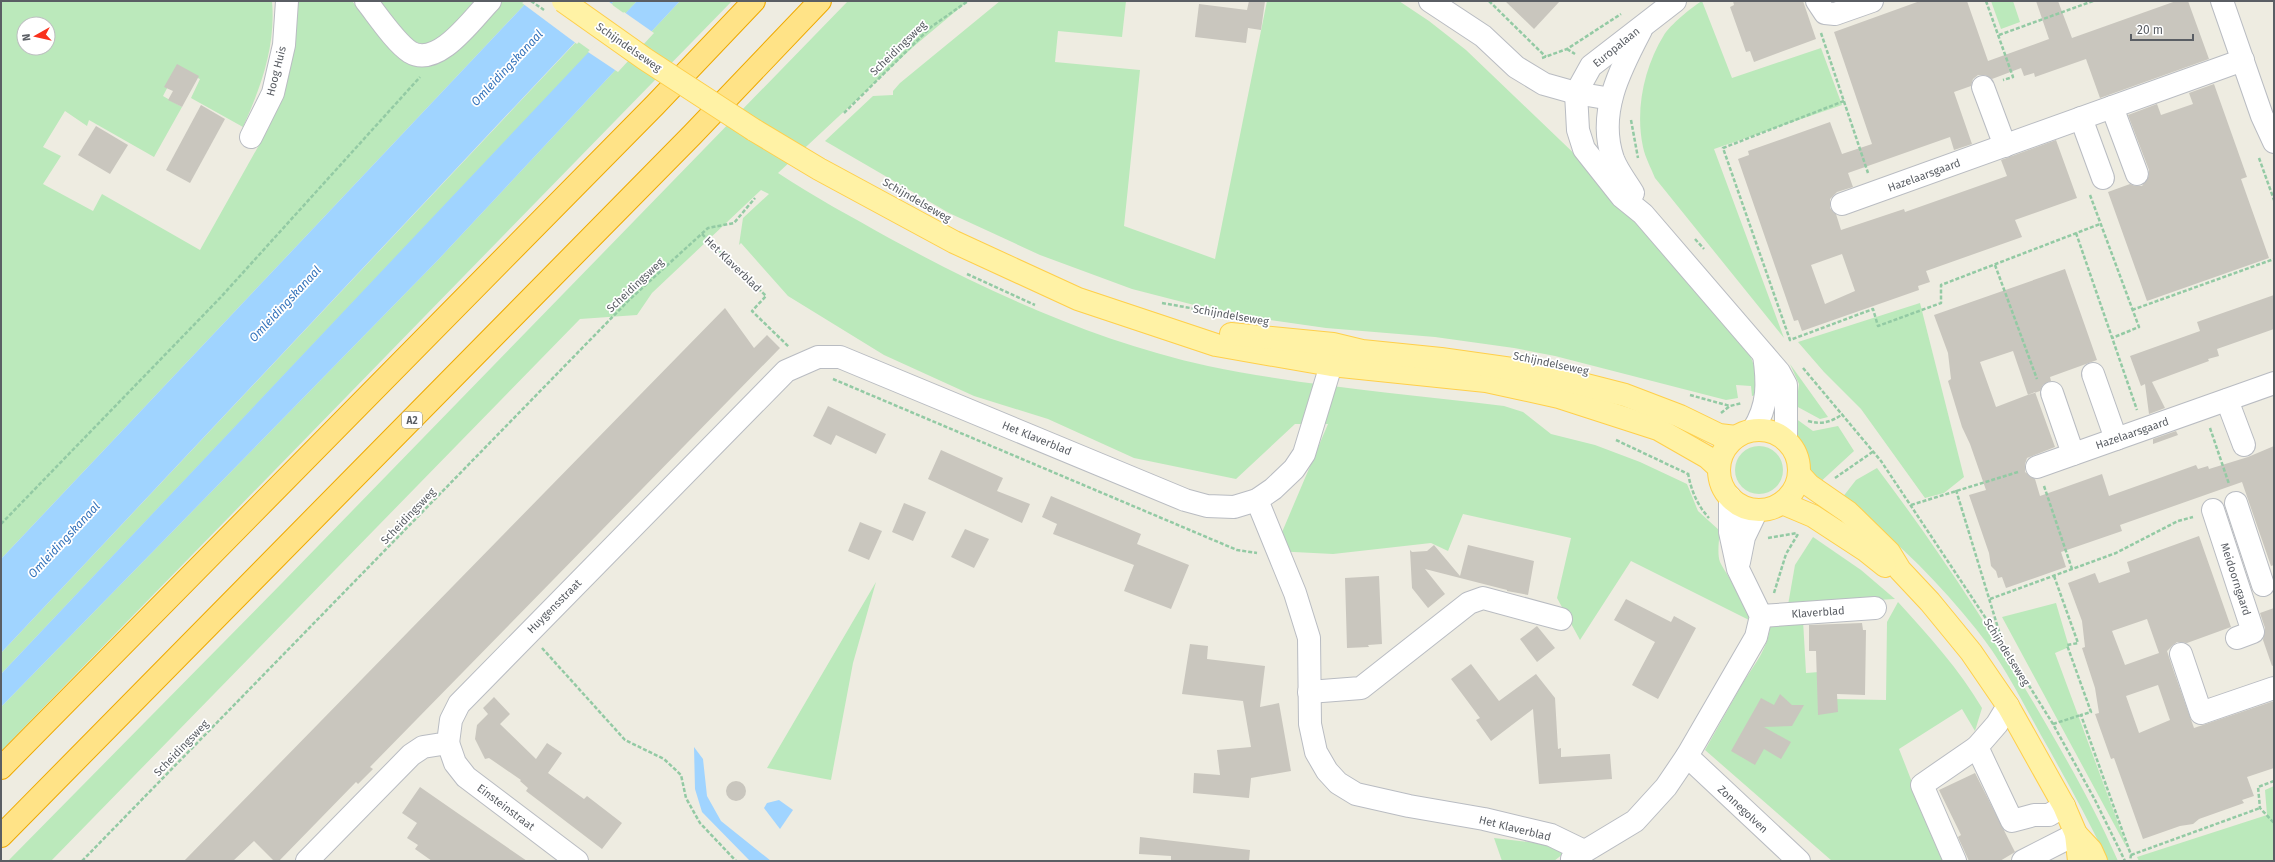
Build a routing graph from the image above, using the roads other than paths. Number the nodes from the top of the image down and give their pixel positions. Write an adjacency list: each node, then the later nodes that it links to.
1 (287, 1): 19 (street, Hoog Huis)
2 (366, 1): 3 (street)
3 (490, 1)
4 (563, 1): 26 (main road, Schijndelseweg, bridge)
5 (754, 1): 64 (highway)
6 (820, 1): 67 (highway, A2)
7 (1430, 1): 15 (street)
8 (1675, 1): 12 (street, Europalaan)
9 (1872, 1): 11 (street)
10 (2222, 1): 13 (street)
11 (1821, 7)
12 (1645, 23): 15 (street, Europalaan); 16 (street, Europalaan)
13 (2243, 60): 17 (street, Hazelaarsgaard); 20 (street)
14 (1983, 87): 21 (street)
15 (1576, 93): 16 (street); 25 (street)
16 (1611, 99): 25 (street)
17 (2112, 107): 18 (street, Hazelaarsgaard); 22 (street)
18 (2081, 118): 21 (street, Hazelaarsgaard); 23 (street)
19 (251, 137)
20 (2274, 142)
21 (2005, 146): 24 (street, Hazelaarsgaard)
22 (2137, 174)
23 (2103, 178)
24 (1842, 204)
25 (1643, 214): 28 (street)
26 (1167, 327): 27 (main road, Schijndelseweg); 30 (main road, Schijndelseweg)
27 (1362, 351): 30 (main road); 35 (main road, Schijndelseweg)
28 (1763, 352): 35 (street); 37 (street)
29 (811, 360): 44 (street, Het Klaverblad); 61 (street, Huygensstraat)
30 (1331, 365): 41 (main road, Schijndelseweg); 44 (street, Het Klaverblad)
31 (2093, 374): 36 (street)
32 (2274, 383): 34 (street)
33 (2052, 393): 39 (street)
34 (2228, 400): 36 (street, Hazelaarsgaard); 38 (street)
35 (1745, 433): 37 (main road); 41 (main road)
36 (2116, 439): 39 (street, Hazelaarsgaard)
37 (1786, 440): 42 (main road)
38 (2244, 445)
39 (2073, 454): 40 (street, Hazelaarsgaard)
40 (2038, 467)
41 (1719, 468): 43 (main road)
42 (1799, 474): 45 (main road); 50 (main road)
43 (1730, 497): 47 (main road); 49 (street)
44 (1257, 500): 59 (street, Het Klaverblad)
45 (1782, 503): 47 (main road); 50 (main road)
46 (2236, 503): 51 (street)
47 (1758, 510): 49 (street)
48 (2213, 510): 52 (street, Meidoorngaard)
49 (1738, 569): 54 (street)
50 (1900, 570): 60 (main road)
51 (2269, 583): 52 (street)
52 (2240, 593): 56 (street, Meidoorngaard)
53 (1875, 608): 54 (street, Klaverblad)
54 (1761, 616): 63 (street, Het Klaverblad)
55 (1560, 619): 59 (street)
56 (2237, 638)
57 (2181, 654): 58 (street)
58 (2274, 688)
59 (1309, 692): 68 (street, Het Klaverblad)
60 (2008, 706): 62 (street); 65 (main road)
61 (448, 743): 70 (street, Einsteinstraat); 71 (street)
62 (1977, 747): 65 (street); 73 (street)
63 (1687, 756): 68 (street, Het Klaverblad); 72 (street, Zonnegolven)
64 (1, 768)
65 (2064, 806): 66 (main road)
66 (2076, 834): 69 (street); 75 (main road); 76 (main road)
67 (1, 836)
68 (1576, 856)
69 (2048, 856): 74 (street)
70 (565, 857)
71 (307, 861)
72 (1799, 861)
73 (1955, 861)
74 (2023, 861)
75 (2079, 861)
76 (2096, 861)

